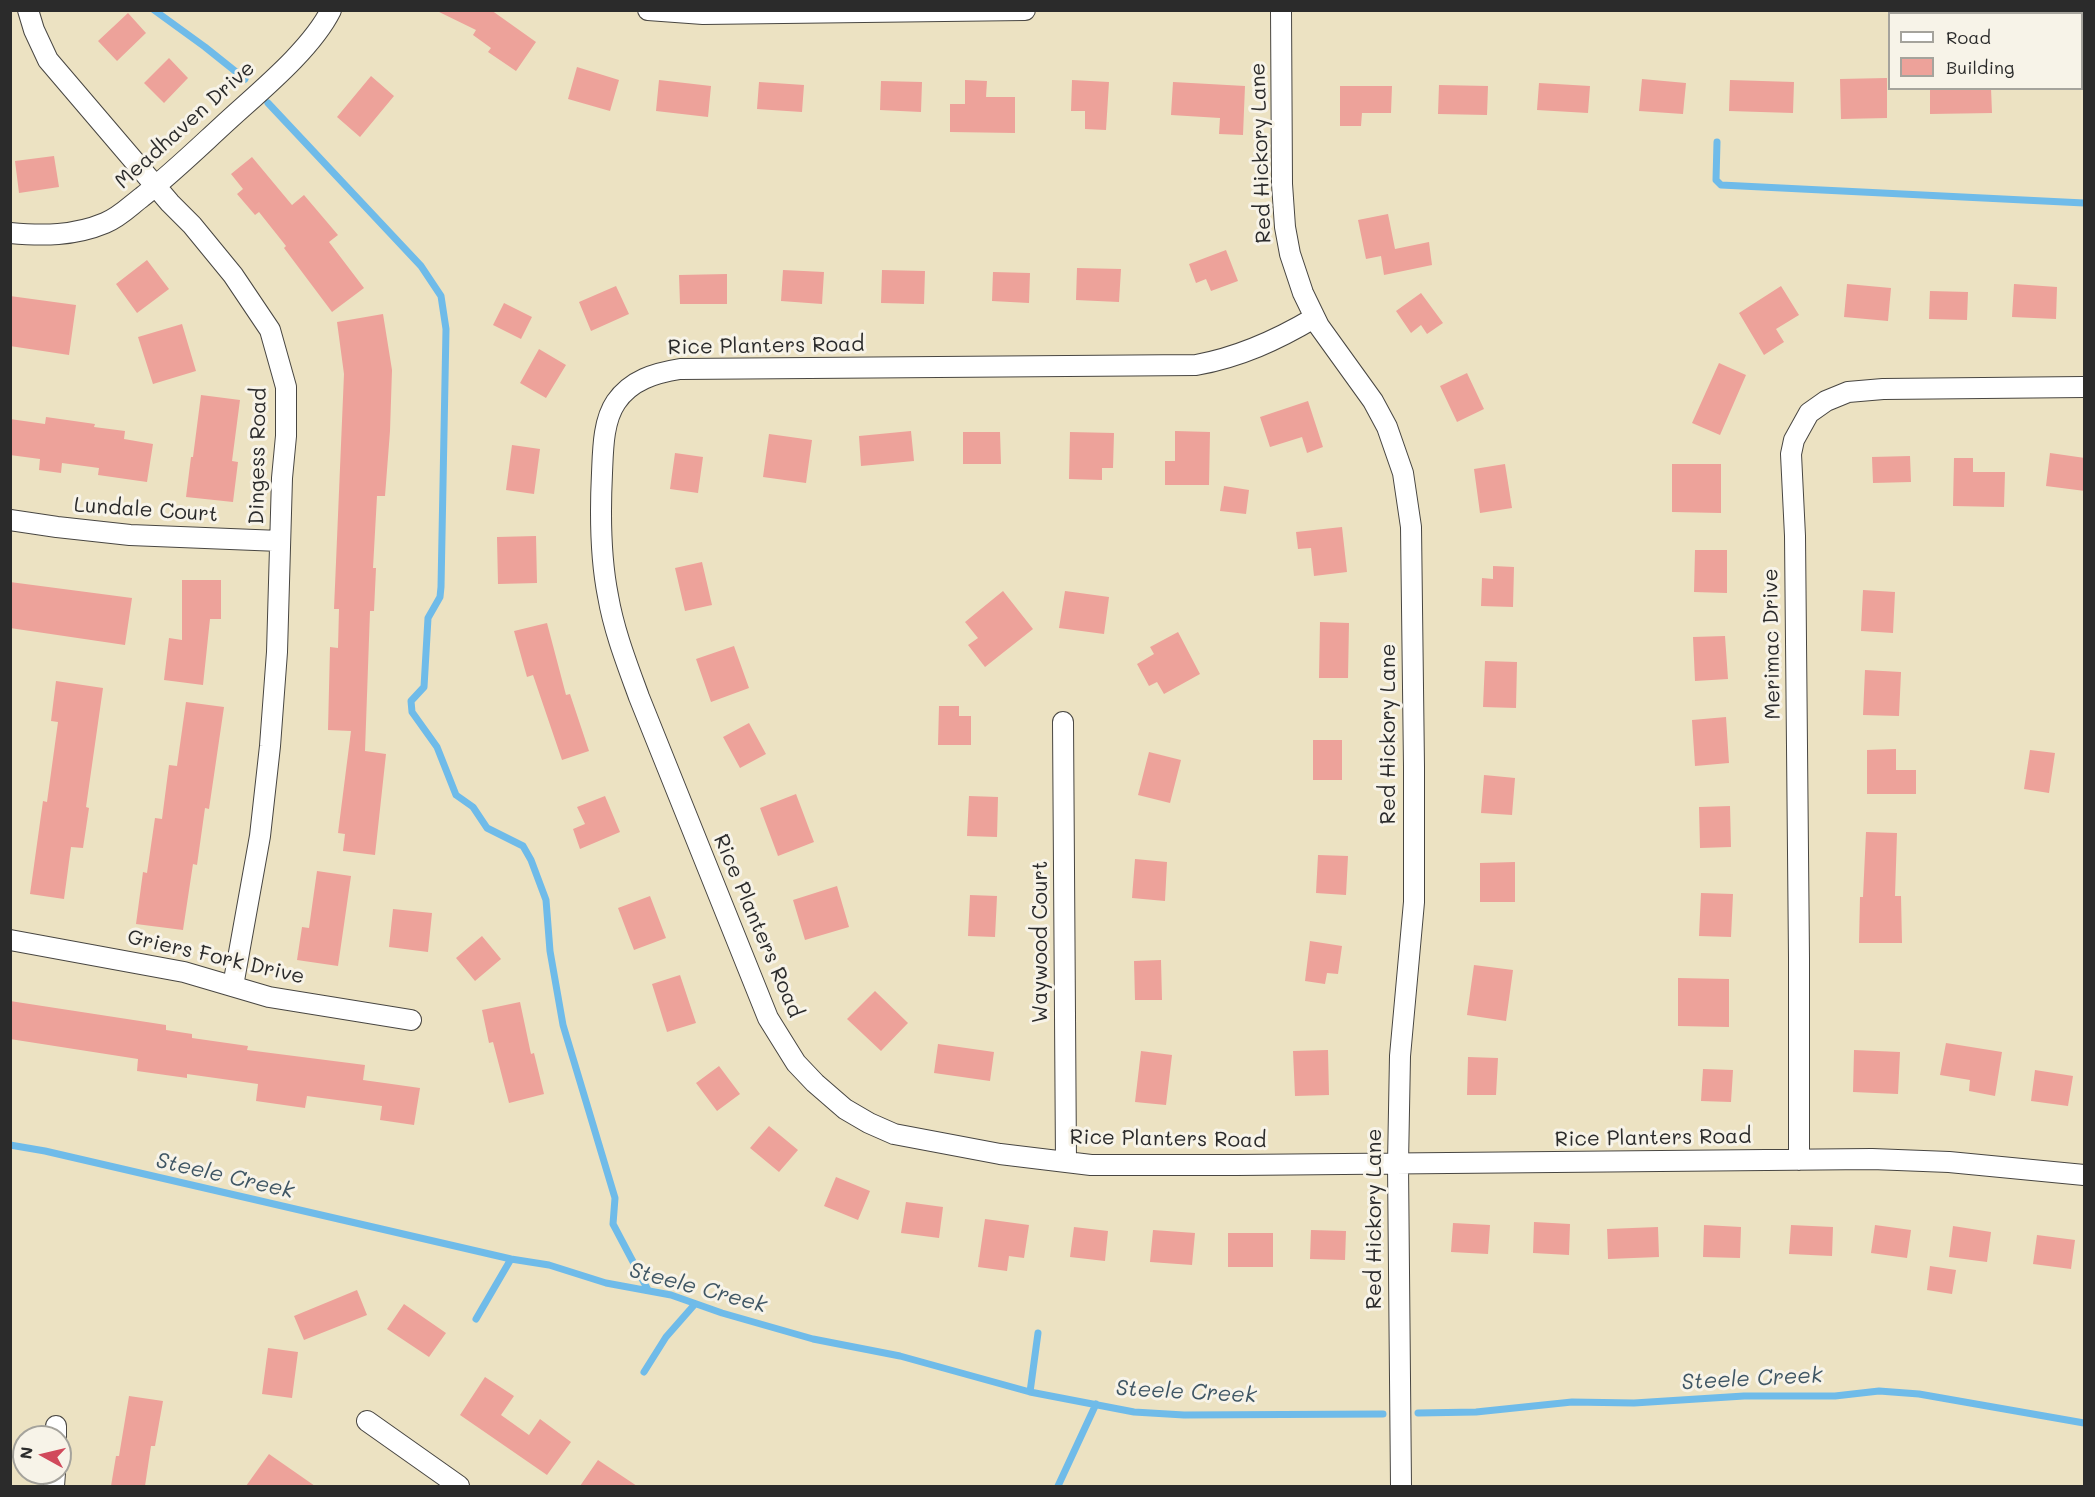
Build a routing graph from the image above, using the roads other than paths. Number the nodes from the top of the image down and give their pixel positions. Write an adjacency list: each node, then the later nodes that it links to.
1 (28, 10): 6 (street, Dingess Road)
2 (331, 10): 6 (street, Meadhaven Drive)
3 (648, 10): 4 (street)
4 (1025, 10)
5 (1281, 10): 8 (street, Red Hickory Lane)
6 (157, 186): 7 (street, Meadhaven Drive); 11 (street, Dingess Road)
7 (10, 233)
8 (1314, 318): 17 (street, Rice Planters Road); 18 (street, Red Hickory Lane)
9 (2085, 387): 16 (street, Merimac Drive)
10 (10, 520): 11 (street, Lundale Court)
11 (280, 541): 14 (street, Dingess Road)
12 (1062, 722): 17 (street, Waywood Court)
13 (10, 940): 14 (street, Griers Fork Drive)
14 (233, 986): 15 (street, Griers Fork Drive)
15 (411, 1020)
16 (1799, 1160): 18 (street, Rice Planters Road); 19 (street, Rice Planters Road)
17 (1066, 1162): 18 (street, Rice Planters Road)
18 (1398, 1164): 23 (street, Red Hickory Lane)
19 (2085, 1175)
20 (367, 1421): 21 (street)
21 (436, 1480): 22 (street)
22 (459, 1486)
23 (1401, 1486)

